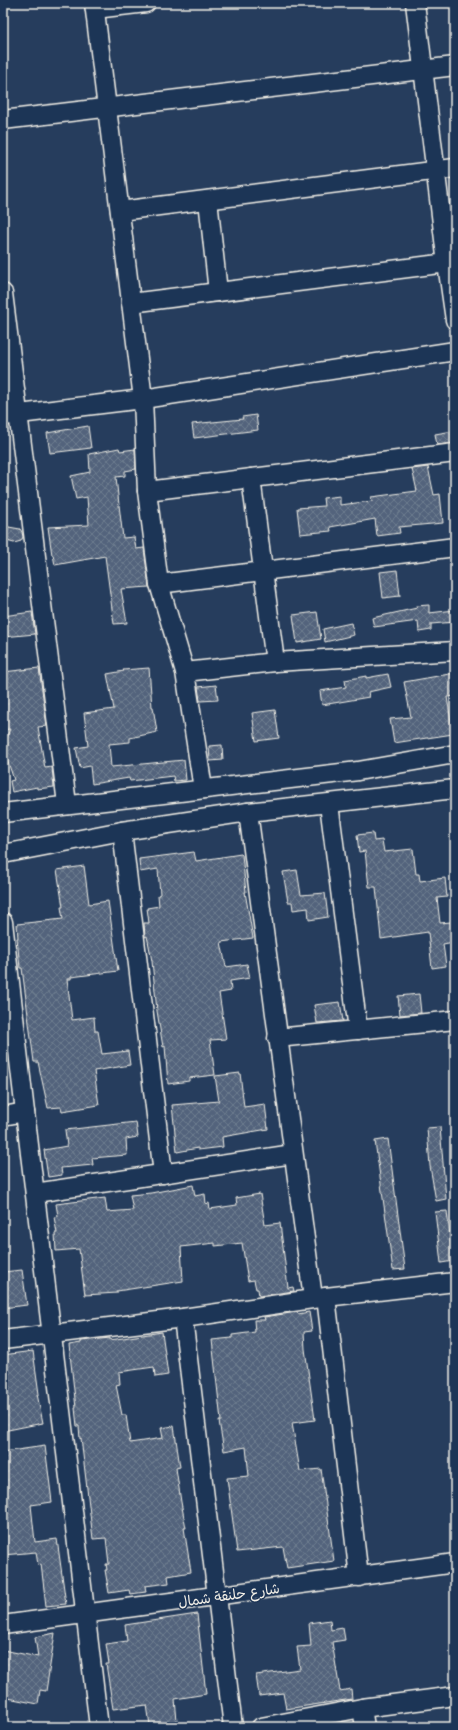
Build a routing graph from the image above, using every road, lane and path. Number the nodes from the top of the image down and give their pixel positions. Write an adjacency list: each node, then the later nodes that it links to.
1 (146, 3): 3 (street)
2 (416, 3): 5 (street)
3 (94, 6): 6 (street)
4 (455, 66): 5 (street)
5 (423, 70): 6 (street); 9 (street)
6 (107, 107): 7 (street); 11 (street)
7 (3, 120)
8 (455, 168): 9 (street)
9 (436, 171): 10 (street); 12 (street)
10 (208, 200): 11 (street); 13 (street)
11 (120, 211): 15 (street)
12 (451, 263): 13 (street); 16 (street)
13 (218, 292): 15 (street)
14 (3, 293): 19 (street)
15 (131, 303): 18 (street)
16 (455, 320)
17 (455, 351): 18 (street)
18 (143, 399): 19 (street); 22 (street)
19 (11, 415): 32 (street)
20 (455, 453): 21 (street)
21 (251, 478): 22 (street); 24 (street)
22 (147, 491): 25 (street)
23 (455, 547): 24 (street)
24 (263, 571): 25 (street); 27 (street)
25 (159, 584): 28 (street)
26 (455, 651): 27 (street)
27 (275, 662): 28 (street)
28 (185, 672): 30 (street)
29 (455, 754): 30 (street)
30 (203, 789): 32 (street)
31 (455, 789): 33 (street)
32 (67, 804): 35 (street)
33 (329, 804): 34 (street); 40 (street)
34 (248, 812): 36 (street); 41 (street)
35 (3, 813)
36 (122, 831): 37 (street); 45 (street)
37 (3, 854)
38 (3, 922): 42 (street)
39 (455, 1020): 40 (street)
40 (358, 1030): 41 (street)
41 (277, 1038): 44 (street)
42 (25, 1112): 43 (street); 46 (street)
43 (3, 1116)
44 (293, 1154): 45 (street); 48 (street)
45 (164, 1174): 46 (street)
46 (35, 1193): 50 (street)
47 (455, 1282): 48 (street)
48 (320, 1298): 49 (street); 53 (street)
49 (183, 1318): 50 (street); 54 (street)
50 (51, 1334): 51 (street); 55 (street)
51 (3, 1340)
52 (455, 1563): 53 (street, شارع حلنقة شمال)
53 (359, 1577): 54 (street, شارع حلنقة شمال)
54 (217, 1596): 55 (street, شارع حلنقة شمال); 60 (street)
55 (85, 1614): 56 (street, شارع حلنقة شمال); 59 (street)
56 (3, 1625)
57 (455, 1696): 58 (street)
58 (362, 1708): 61 (street); 62 (street)
59 (100, 1727)
60 (233, 1727)
61 (262, 1727)
62 (364, 1727)

